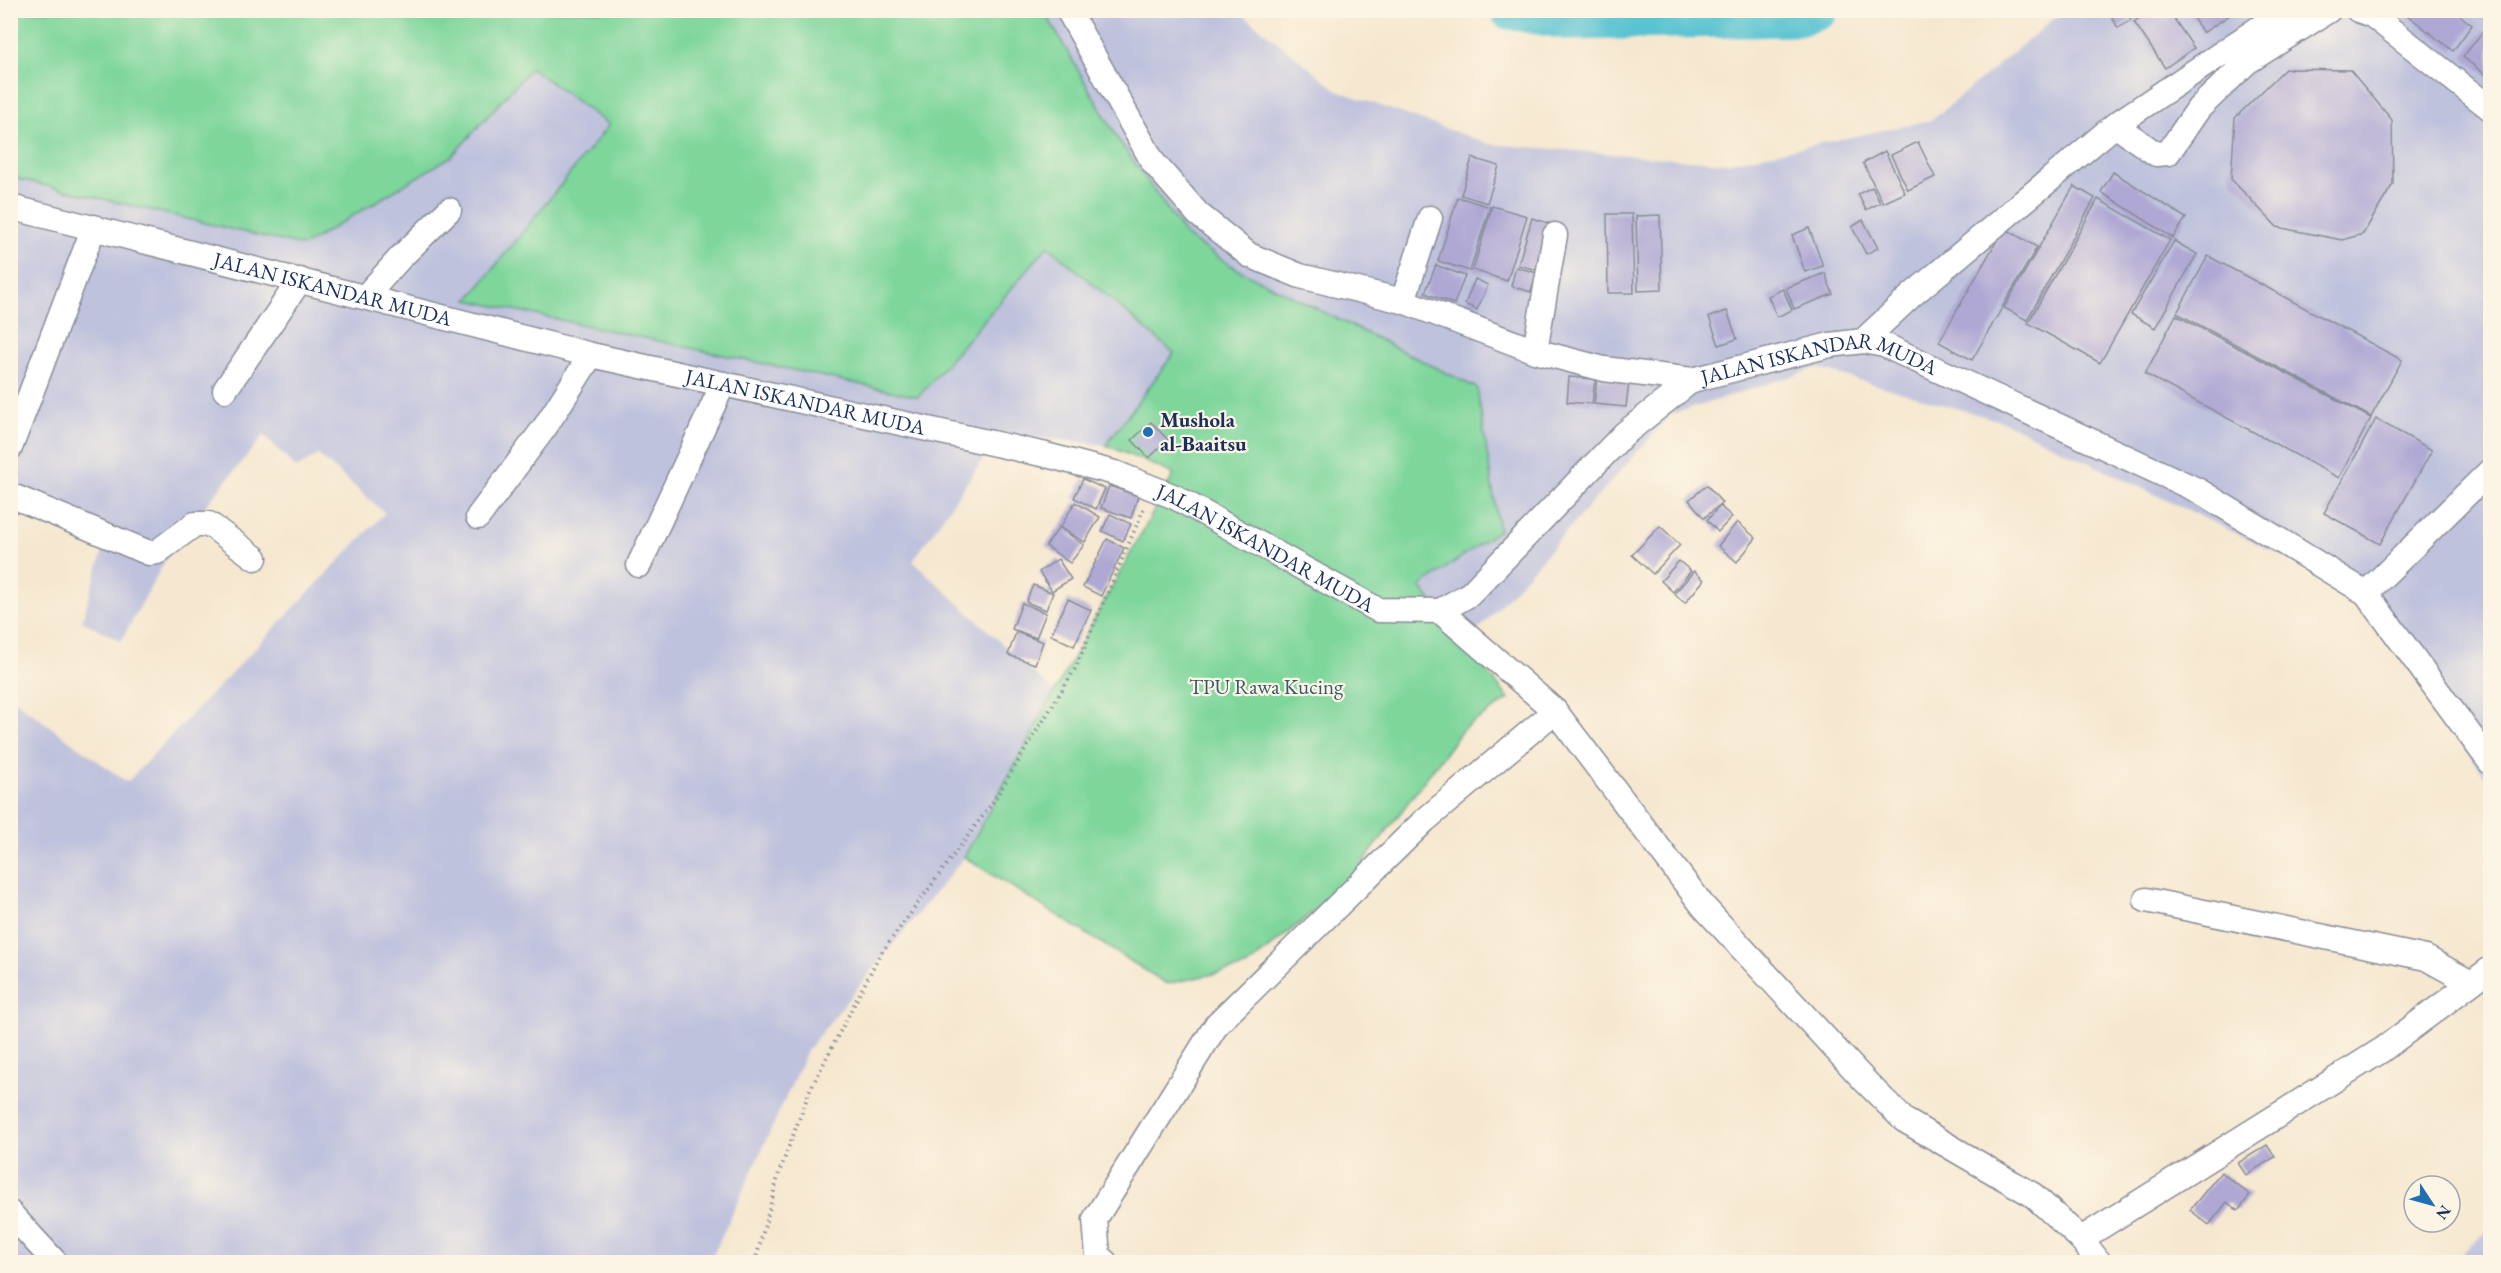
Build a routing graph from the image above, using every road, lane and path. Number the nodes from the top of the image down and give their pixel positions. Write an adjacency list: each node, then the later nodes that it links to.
1 (1068, 10): 14 (street)
2 (2286, 10): 6 (street)
3 (2329, 10): 6 (street)
4 (2358, 10): 5 (street)
5 (2490, 108)
6 (2115, 125): 15 (street)
7 (10, 207): 10 (street, JALAN ISKANDAR MUDA)
8 (449, 210): 13 (street)
9 (1430, 218): 14 (street)
10 (94, 227): 12 (street, JALAN ISKANDAR MUDA); 21 (street)
11 (1555, 235): 16 (street)
12 (300, 280): 13 (street, JALAN ISKANDAR MUDA); 20 (street)
13 (365, 297): 17 (street, JALAN ISKANDAR MUDA)
14 (1403, 301): 16 (street)
15 (1863, 341): 18 (street, JALAN ISKANDAR MUDA); 28 (street, JALAN ISKANDAR MUDA)
16 (1535, 351): 18 (street)
17 (591, 355): 19 (street, JALAN ISKANDAR MUDA); 25 (street)
18 (1692, 380): 29 (street, JALAN ISKANDAR MUDA)
19 (723, 384): 23 (street, JALAN ISKANDAR MUDA); 27 (street)
20 (225, 390)
21 (10, 448)
22 (2490, 471): 28 (street)
23 (1153, 488): 29 (street, JALAN ISKANDAR MUDA); 38 (path)
24 (10, 495): 26 (street)
25 (478, 517)
26 (255, 558)
27 (639, 565)
28 (2367, 593): 31 (street, JALAN ISKANDAR MUDA)
29 (1440, 611): 30 (street)
30 (1555, 711): 36 (street); 39 (street)
31 (2490, 762)
32 (2146, 900): 34 (street)
33 (2490, 969): 34 (street)
34 (2471, 983): 36 (street)
35 (10, 1213): 37 (street)
36 (2081, 1239): 40 (street)
37 (55, 1263)
38 (755, 1263)
39 (1105, 1263)
40 (2099, 1263)

